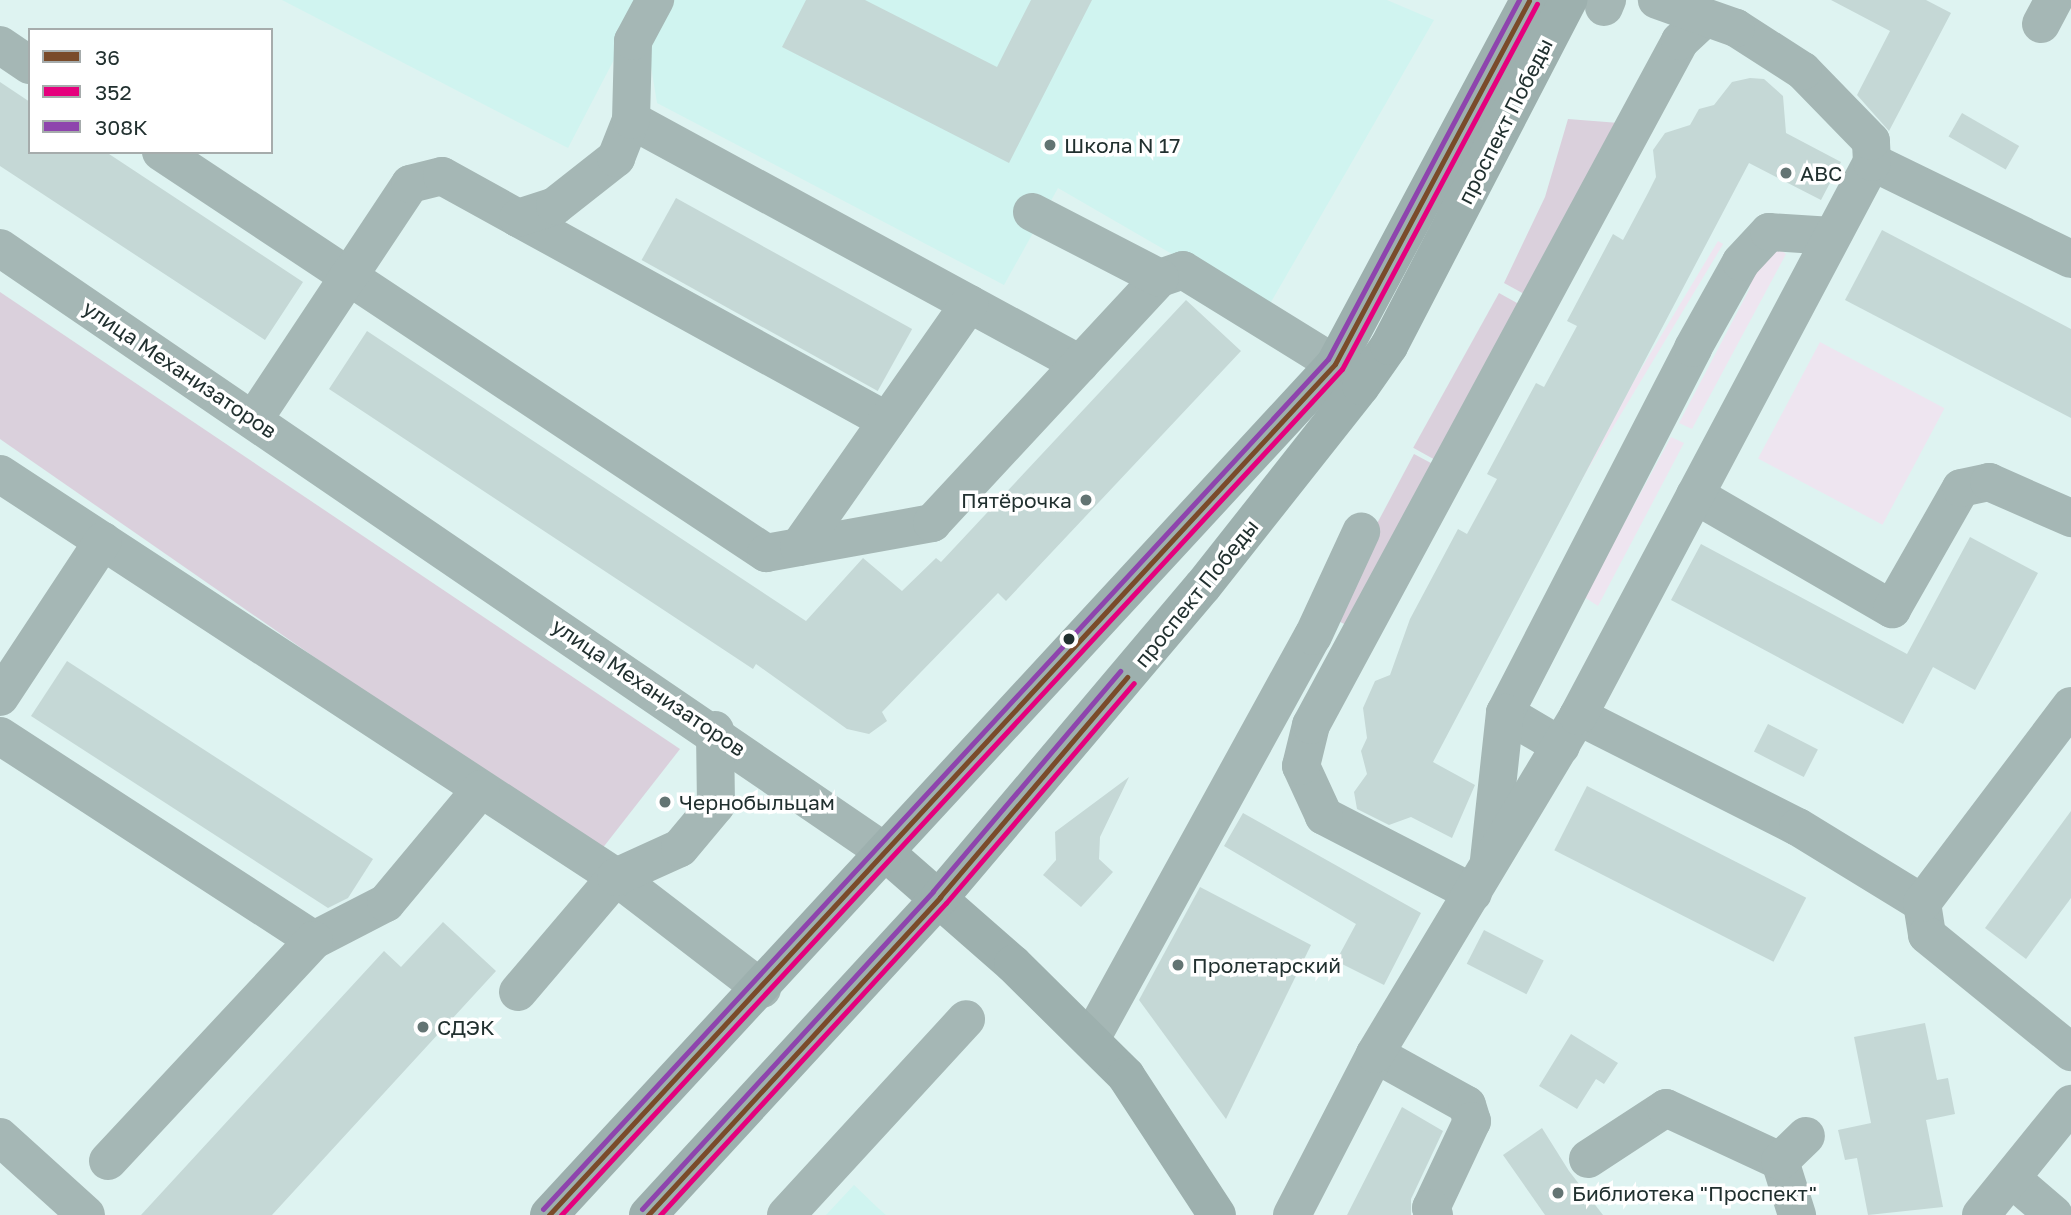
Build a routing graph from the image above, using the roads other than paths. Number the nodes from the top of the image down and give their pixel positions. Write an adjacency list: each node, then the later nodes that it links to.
1 (655, 0): 8 (street)
2 (1529, 0): 20 (main road, проспект Победы)
3 (1657, 0): 5 (street)
4 (1593, 3): 41 (main road, проспект Победы)
5 (1704, 19): 10 (street); 30 (street)
6 (0, 46): 7 (street)
7 (28, 64)
8 (631, 120): 12 (street); 18 (street)
9 (164, 154): 16 (street)
10 (1872, 162): 13 (street); 15 (street)
11 (1032, 212): 17 (street)
12 (518, 218): 16 (street); 22 (street)
13 (1832, 236): 24 (street); 33 (street)
14 (0, 248): 21 (street, улица Механизаторов)
15 (2071, 259)
16 (352, 278): 21 (street); 28 (street)
17 (1160, 278): 19 (street); 20 (street)
18 (969, 304): 19 (street); 22 (street)
19 (1080, 364): 28 (street)
20 (1335, 365): 38 (main road, проспект Победы)
21 (254, 419): 34 (street, улица Механизаторов)
22 (887, 421): 28 (street)
23 (0, 474): 27 (street)
24 (1695, 495): 25 (street); 35 (street)
25 (2071, 518)
26 (1361, 532): 29 (street)
27 (103, 541): 31 (street); 37 (street)
28 (799, 547)
29 (1322, 616): 30 (street); 47 (street)
30 (1356, 639): 40 (street)
31 (0, 697)
32 (2071, 706): 42 (street)
33 (1505, 713): 35 (street); 40 (street)
34 (715, 730): 38 (street, улица Механизаторов); 39 (street)
35 (1570, 731): 40 (street); 42 (street)
36 (0, 736): 43 (street)
37 (481, 789): 39 (street); 43 (street)
38 (885, 852): 41 (main road, улица Механизаторов); 44 (main road, проспект Победы)
39 (616, 877): 44 (street); 45 (street)
40 (1481, 880): 49 (street)
41 (940, 897): 47 (main road, улица Механизаторов); 58 (main road, проспект Победы)
42 (1922, 903): 48 (street)
43 (314, 940): 53 (street)
44 (762, 989): 57 (main road, проспект Победы)
45 (518, 992)
46 (966, 1019): 59 (street)
47 (1091, 1039): 60 (main road, улица Механизаторов)
48 (2071, 1052)
49 (1375, 1054): 55 (street); 61 (street)
50 (2071, 1104): 54 (street)
51 (0, 1137): 56 (street)
52 (1588, 1159): 62 (street)
53 (108, 1161)
54 (2012, 1179): 63 (street); 64 (street)
55 (1307, 1205)
56 (86, 1215)
57 (549, 1215)
58 (648, 1215)
59 (786, 1215)
60 (1217, 1215)
61 (1434, 1215)
62 (1797, 1215)
63 (1981, 1215)
64 (2054, 1215)

